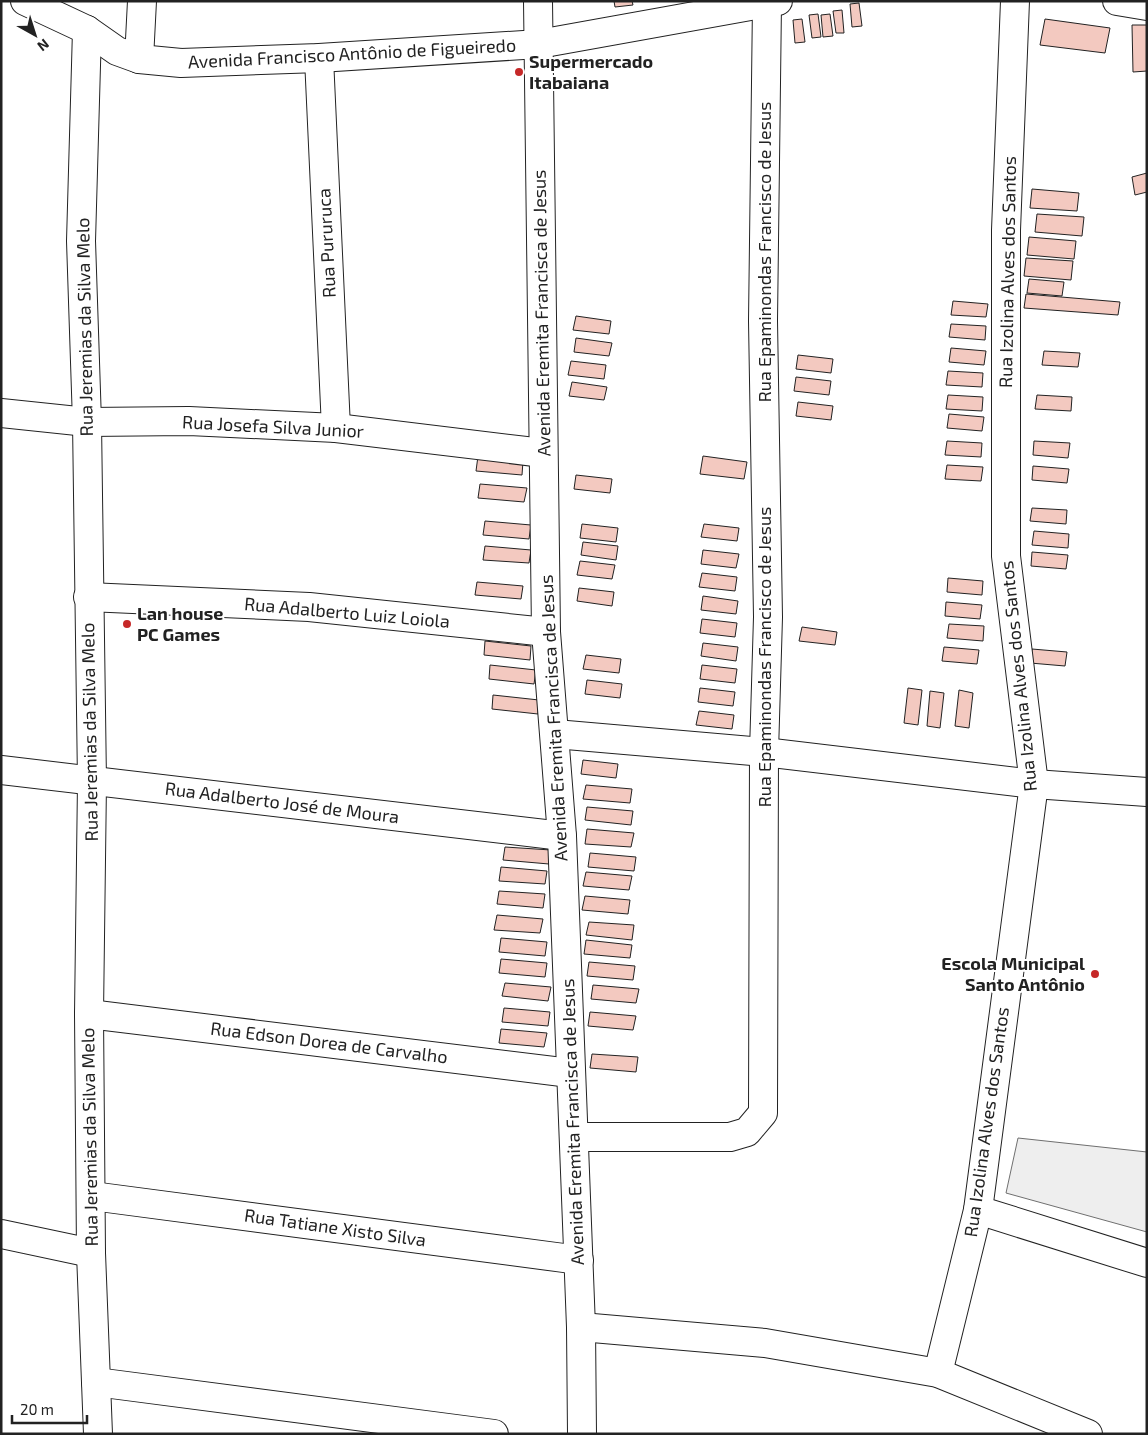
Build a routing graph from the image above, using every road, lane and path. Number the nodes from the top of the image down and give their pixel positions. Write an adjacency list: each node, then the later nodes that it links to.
1 (26, 1): 8 (street, Avenida Francisco Antônio de Figueiredo)
2 (142, 1): 11 (street)
3 (538, 1): 9 (street, Avenida Eremita Francisca de Jesus)
4 (1015, 1): 22 (street, Rua Izolina Alves dos Santos)
5 (1116, 1): 7 (street)
6 (773, 2): 9 (street, Avenida Francisco Antônio de Figueiredo); 19 (street, Rua Epaminondas Francisco de Jesus)
7 (1147, 6)
8 (87, 30): 11 (street, Avenida Francisco Antônio de Figueiredo); 13 (street, Rua Jeremias da Silva Melo)
9 (539, 44): 10 (street, Avenida Francisco Antônio de Figueiredo); 15 (street, Avenida Eremita Francisca de Jesus)
10 (319, 58): 11 (street, Avenida Francisco Antônio de Figueiredo); 14 (street, Rua Pururuca)
11 (139, 59)
12 (1, 413): 13 (street, Rua Josefa Silva Junior)
13 (87, 422): 14 (street, Rua Josefa Silva Junior); 16 (street, Rua Jeremias da Silva Melo)
14 (336, 428): 15 (street, Rua Josefa Silva Junior)
15 (543, 453): 17 (street, Avenida Eremita Francisca de Jesus)
16 (88, 597): 17 (street, Rua Adalberto Luiz Loiola); 21 (street, Rua Jeremias da Silva Melo)
17 (546, 632): 18 (street, Avenida Eremita Francisca de Jesus)
18 (555, 734): 19 (street); 24 (street, Avenida Eremita Francisca de Jesus)
19 (764, 752): 22 (street); 27 (street, Rua Epaminondas Francisco de Jesus)
20 (1, 770): 21 (street, Rua Adalberto José de Moura)
21 (92, 782): 24 (street, Rua Adalberto José de Moura); 25 (street, Rua Jeremias da Silva Melo)
22 (1034, 784): 23 (street); 29 (street, Rua Izolina Alves dos Santos)
23 (1147, 792)
24 (562, 836): 26 (street, Avenida Eremita Francisca de Jesus)
25 (89, 1014): 26 (street, Rua Edson Dorea de Carvalho); 28 (street, Rua Jeremias da Silva Melo)
26 (570, 1073): 27 (street, Avenida Eremita Francisca de Jesus)
27 (574, 1138): 32 (street, Avenida Eremita Francisca de Jesus)
28 (92, 1196): 31 (street, Rua Jeremias da Silva Melo); 32 (street, Rua Tatiane Xisto Silva)
29 (978, 1210): 33 (street); 35 (street, Rua Izolina Alves dos Santos)
30 (1, 1234): 31 (street)
31 (91, 1253): 36 (street, Rua Jeremias da Silva Melo)
32 (578, 1260): 34 (street, Avenida Eremita Francisca de Jesus)
33 (1147, 1263)
34 (581, 1327): 35 (street); 39 (street, Avenida Eremita Francisca de Jesus)
35 (938, 1373): 40 (street)
36 (96, 1382): 37 (street, Rua Jeremias da Silva Melo); 38 (street)
37 (98, 1434)
38 (494, 1434)
39 (582, 1434)
40 (1088, 1434)

